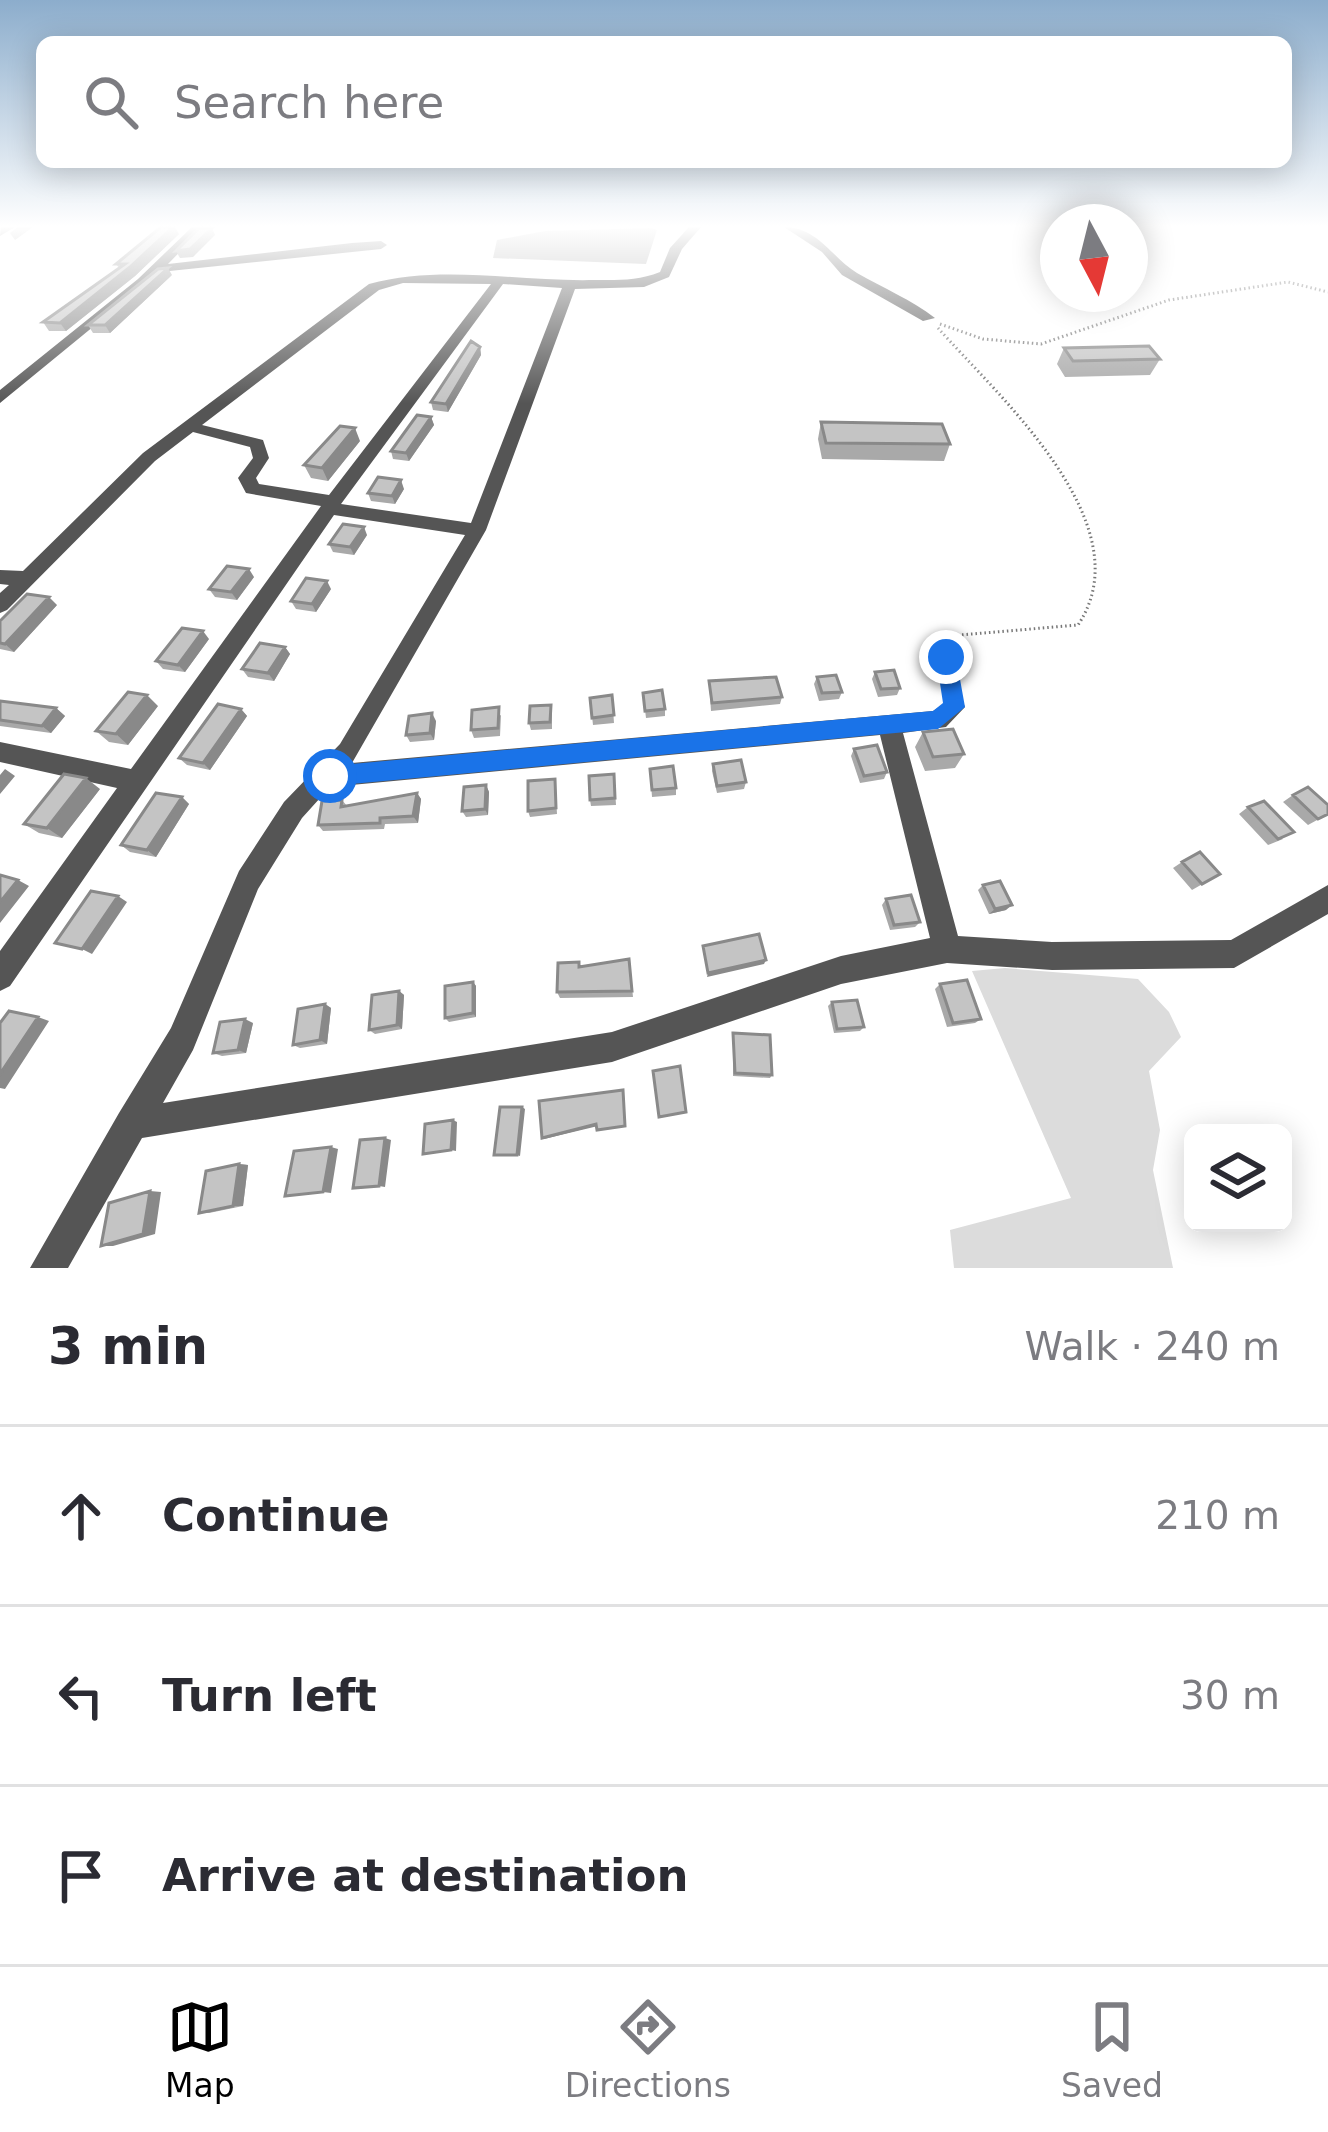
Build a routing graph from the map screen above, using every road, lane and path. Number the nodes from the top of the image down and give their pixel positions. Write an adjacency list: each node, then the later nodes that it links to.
1 (135, 286): 8 (street)
2 (377, 286): 9 (street)
3 (495, 286): 10 (street)
4 (570, 286): 11 (street)
5 (871, 286): 7 (street)
6 (1274, 286): 15 (path)
7 (928, 318)
8 (0, 398)
9 (189, 427): 10 (street); 13 (street)
10 (332, 505): 11 (street); 19 (street)
11 (477, 530): 18 (street)
12 (0, 578): 13 (street)
13 (26, 579): 14 (street)
14 (0, 605)
15 (954, 707): 16 (street)
16 (889, 725): 18 (street); 21 (street)
17 (0, 752): 19 (street)
18 (330, 776): 23 (street)
19 (139, 782): 22 (street)
20 (1328, 899): 21 (street)
21 (947, 949): 23 (street)
22 (0, 976)
23 (130, 1124): 24 (street)
24 (48, 1268)

